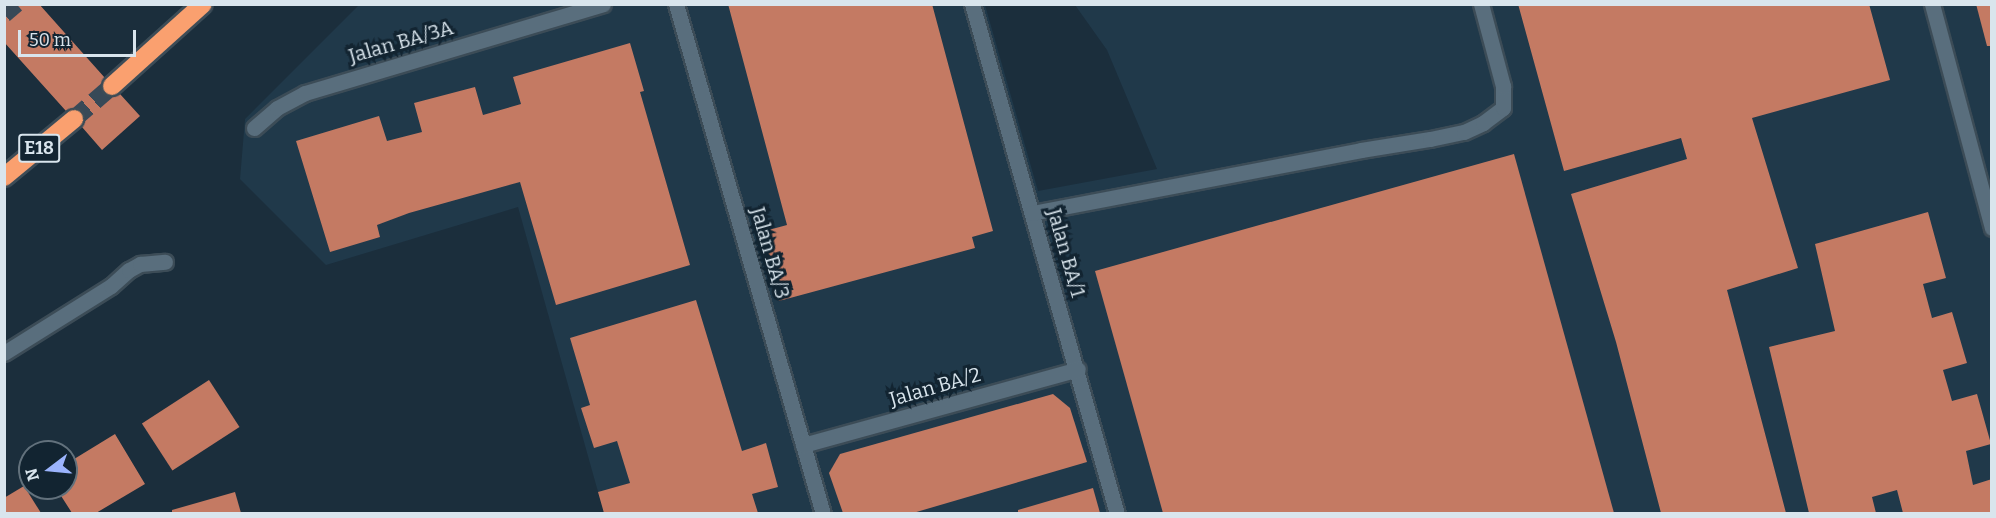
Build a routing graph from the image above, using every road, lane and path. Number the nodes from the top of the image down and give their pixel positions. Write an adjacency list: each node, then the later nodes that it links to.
1 (203, 4): 7 (highway)
2 (603, 4): 9 (street, Jalan BA/3A)
3 (676, 4): 16 (street, Jalan BA/3)
4 (972, 4): 11 (street, Jalan BA/1)
5 (1481, 4): 11 (street)
6 (1932, 4): 12 (street)
7 (112, 86)
8 (74, 119): 10 (highway, E18)
9 (254, 128)
10 (4, 177)
11 (1032, 213): 15 (street, Jalan BA/1)
12 (1992, 228)
13 (165, 262): 14 (street)
14 (4, 353)
15 (1078, 369): 16 (street, Jalan BA/2); 18 (street, Jalan BA/1)
16 (803, 445): 17 (street, Jalan BA/3)
17 (823, 513)
18 (1117, 513)

